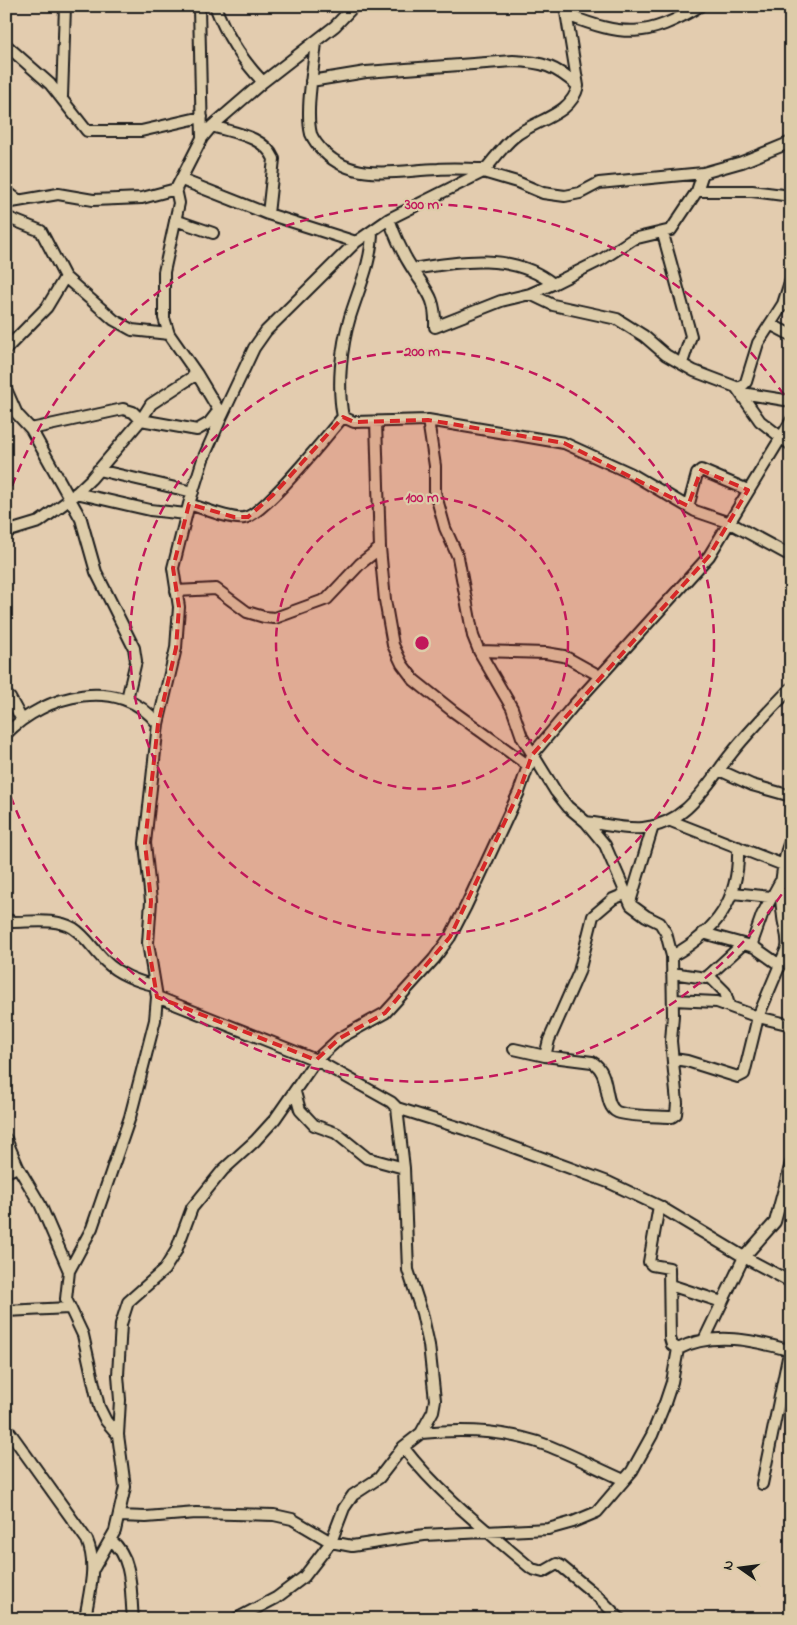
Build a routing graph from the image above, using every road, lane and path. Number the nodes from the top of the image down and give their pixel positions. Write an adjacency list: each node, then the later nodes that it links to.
1 (65, 6): 12 (street)
2 (354, 6): 7 (street)
3 (700, 6): 6 (street)
4 (196, 7): 5 (street); 13 (street)
5 (216, 10): 10 (street)
6 (566, 11): 11 (street)
7 (316, 42): 9 (street); 10 (street)
8 (6, 45): 12 (street)
9 (311, 81): 11 (street); 17 (street)
10 (263, 82): 14 (street)
11 (578, 86): 17 (street)
12 (62, 97): 13 (street)
13 (202, 117): 15 (street)
14 (212, 126): 15 (street); 26 (street)
15 (202, 138): 19 (street)
16 (791, 142): 18 (street)
17 (484, 171): 18 (street); 28 (street)
18 (703, 173): 22 (street)
19 (182, 180): 20 (street); 26 (street)
20 (176, 189): 24 (street); 29 (street)
21 (6, 191): 24 (street)
22 (697, 191): 23 (street); 32 (street)
23 (791, 196)
24 (18, 200): 25 (street)
25 (6, 203)
26 (268, 214): 33 (street)
27 (6, 217): 35 (street)
28 (389, 219): 30 (street); 34 (street)
29 (174, 220): 31 (street); 41 (street)
30 (372, 231): 33 (street); 50 (street)
31 (213, 233)
32 (663, 234): 37 (street); 44 (street)
33 (356, 242): 49 (street)
34 (412, 269): 37 (street); 38 (street)
35 (65, 277): 41 (street); 43 (street)
36 (791, 279): 39 (street)
37 (553, 284): 38 (street)
38 (530, 294): 44 (street)
39 (787, 305): 40 (street)
40 (770, 324): 42 (street); 47 (street)
41 (169, 334): 45 (street)
42 (791, 335)
43 (6, 349)
44 (682, 362): 47 (street)
45 (197, 374): 49 (street); 51 (street)
46 (6, 389): 55 (street)
47 (740, 391): 48 (street); 56 (street)
48 (791, 400)
49 (220, 413): 51 (street); 60 (street)
50 (343, 417): 54 (street); 63 (street)
51 (141, 420): 55 (street); 58 (street)
52 (428, 420): 54 (street); 62 (street); 69 (street)
53 (791, 421): 56 (street)
54 (376, 422): 66 (street)
55 (31, 429): 61 (street)
56 (782, 436): 57 (street); 59 (street)
57 (791, 445)
58 (98, 470): 60 (street); 61 (street)
59 (748, 490): 62 (street); 64 (street)
60 (193, 492): 63 (street)
61 (73, 497): 63 (street); 65 (street); 73 (street)
62 (688, 507): 64 (street)
63 (187, 509): 68 (street)
64 (730, 523): 67 (street); 70 (street)
65 (6, 532)
66 (380, 548): 68 (street); 78 (street)
67 (791, 556)
68 (176, 591): 75 (street)
69 (479, 651): 70 (street); 77 (street)
70 (600, 676): 77 (street)
71 (791, 688): 79 (street)
72 (6, 695): 74 (street)
73 (127, 699): 74 (street); 75 (street)
74 (22, 720): 76 (street)
75 (158, 724): 99 (street)
76 (6, 734)
77 (532, 755): 78 (street); 82 (street)
78 (529, 766): 108 (street)
79 (719, 770): 80 (street); 81 (street)
80 (791, 796)
81 (671, 821): 83 (street); 85 (street)
82 (586, 822): 83 (street); 90 (street)
83 (653, 826): 90 (street)
84 (791, 838): 86 (street)
85 (738, 847): 86 (street); 88 (street)
86 (787, 866): 87 (street)
87 (780, 882): 89 (street); 94 (street)
88 (733, 893): 89 (street); 92 (street)
89 (771, 897): 93 (street)
90 (627, 898): 95 (street); 106 (street)
91 (6, 919): 99 (street)
92 (703, 934): 93 (street); 95 (street)
93 (747, 946): 96 (street); 98 (street)
94 (789, 949): 96 (street)
95 (672, 956): 97 (street)
96 (781, 966): 103 (street)
97 (672, 973): 98 (street); 101 (street)
98 (709, 976): 102 (street)
99 (154, 985): 100 (street)
100 (157, 997): 108 (street); 118 (street)
101 (673, 1000): 102 (street); 107 (street)
102 (729, 1005): 103 (street)
103 (758, 1017): 104 (street); 107 (street)
104 (791, 1025)
105 (514, 1049): 106 (street)
106 (546, 1056): 107 (street)
107 (674, 1059)
108 (316, 1060): 109 (street); 110 (street)
109 (294, 1092): 114 (street); 129 (street)
110 (398, 1108): 114 (street); 116 (street)
111 (6, 1140): 113 (street)
112 (791, 1163): 117 (street)
113 (18, 1167): 115 (street); 118 (street)
114 (404, 1168): 128 (street)
115 (6, 1172)
116 (659, 1206): 117 (street); 120 (street)
117 (744, 1258): 119 (street); 121 (street)
118 (69, 1271): 122 (street)
119 (790, 1279)
120 (670, 1285): 121 (street); 126 (street)
121 (722, 1302): 124 (street)
122 (69, 1308): 123 (street); 129 (street)
123 (6, 1311)
124 (704, 1340): 125 (street); 126 (street)
125 (790, 1348): 132 (street)
126 (678, 1350): 131 (street)
127 (6, 1427): 137 (street)
128 (421, 1433): 130 (street); 131 (street)
129 (118, 1435): 133 (street)
130 (403, 1447): 134 (street); 136 (street)
131 (624, 1480): 134 (street)
132 (762, 1484)
133 (119, 1516): 135 (street); 136 (street)
134 (486, 1532): 136 (street); 141 (street)
135 (111, 1540): 137 (street); 139 (street)
136 (331, 1542): 140 (street)
137 (94, 1568): 138 (street)
138 (85, 1619)
139 (133, 1619)
140 (236, 1619)
141 (620, 1619)

